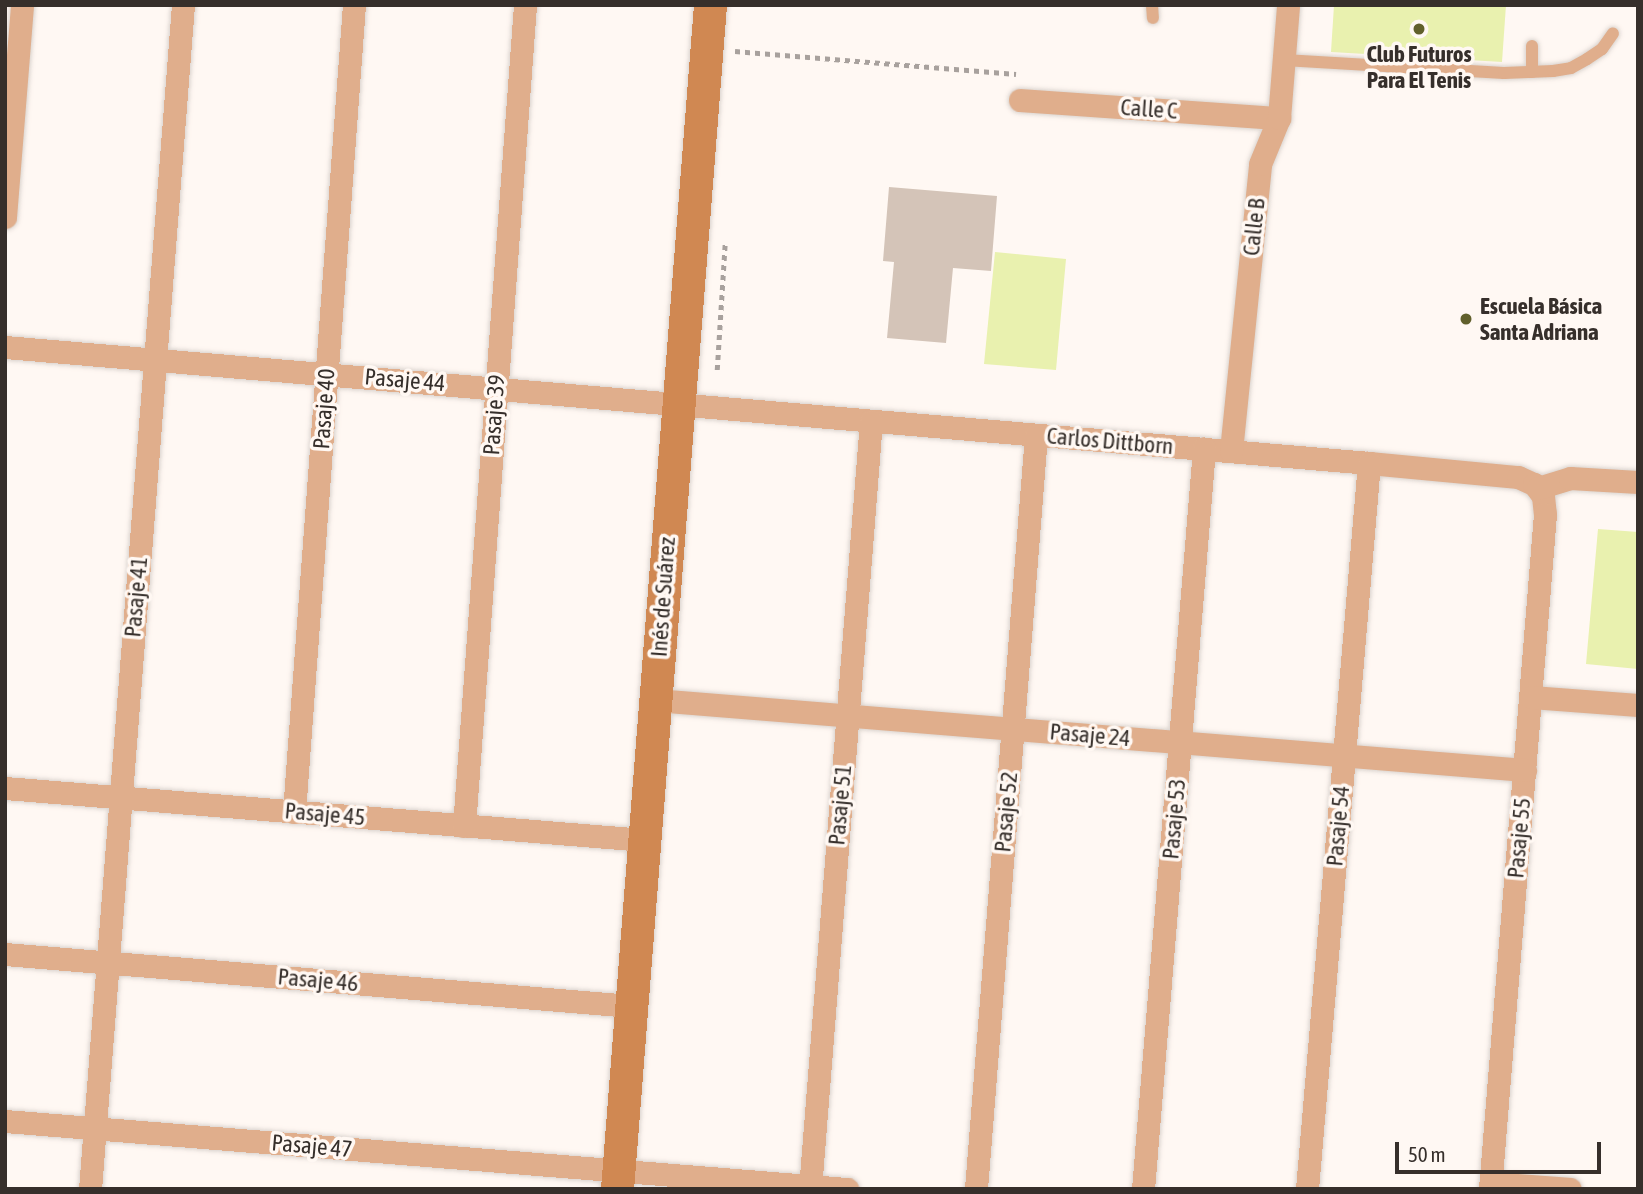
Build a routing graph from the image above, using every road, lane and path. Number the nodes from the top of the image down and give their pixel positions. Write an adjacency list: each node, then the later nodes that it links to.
1 (22, 5): 14 (street)
2 (183, 5): 16 (street, Pasaje 41)
3 (354, 5): 17 (street, Pasaje 40)
4 (525, 5): 18 (street, Pasaje 39)
5 (710, 5): 9 (street, Inés de Suárez)
6 (1288, 5): 10 (street, Calle B)
7 (1613, 33): 11 (lane)
8 (1532, 46): 11 (lane)
9 (706, 49): 12 (path); 19 (street, Inés de Suárez)
10 (1284, 60): 11 (lane); 13 (street, Calle B)
11 (1532, 72)
12 (1020, 100): 13 (street, Calle C)
13 (1279, 118): 23 (street, Calle B)
14 (5, 217)
15 (5, 347): 16 (street, Pasaje 44)
16 (155, 359): 17 (street, Pasaje 44); 36 (street, Pasaje 41)
17 (327, 373): 18 (street, Pasaje 44); 37 (street, Pasaje 40)
18 (496, 387): 19 (street, Pasaje 44); 38 (street, Pasaje 39)
19 (679, 402): 20 (street, Carlos Dittborn); 28 (street, Inés de Suárez)
20 (871, 421): 21 (street, Carlos Dittborn); 30 (street, Pasaje 51)
21 (1036, 435): 22 (street, Carlos Dittborn); 31 (street, Pasaje 52)
22 (1204, 449): 23 (street, Carlos Dittborn); 32 (street, Pasaje 53)
23 (1231, 452): 24 (street, Carlos Dittborn)
24 (1368, 463): 26 (street, Carlos Dittborn); 33 (street, Pasaje 54)
25 (1638, 482): 26 (street)
26 (1538, 488): 27 (street, Pasaje 55)
27 (1531, 697): 29 (street); 34 (street, Pasaje 55)
28 (656, 700): 30 (street, Pasaje 24); 39 (street, Inés de Suárez)
29 (1638, 705)
30 (847, 716): 31 (street, Pasaje 24); 47 (street, Pasaje 51)
31 (1013, 729): 32 (street, Pasaje 24); 50 (street, Pasaje 52)
32 (1180, 742): 33 (street, Pasaje 24); 51 (street, Pasaje 53)
33 (1344, 755): 34 (street, Pasaje 24); 52 (street, Pasaje 54)
34 (1525, 770): 46 (street, Pasaje 55)
35 (5, 788): 36 (street, Pasaje 45)
36 (120, 797): 37 (street, Pasaje 45); 41 (street, Pasaje 41)
37 (294, 812): 38 (street, Pasaje 45)
38 (464, 825): 39 (street, Pasaje 45)
39 (644, 840): 42 (street, Inés de Suárez)
40 (5, 954): 41 (street, Pasaje 46)
41 (107, 962): 42 (street, Pasaje 46); 44 (street, Pasaje 41)
42 (631, 1006): 45 (street, Inés de Suárez)
43 (5, 1121): 44 (street, Pasaje 47)
44 (94, 1128): 45 (street, Pasaje 47); 48 (street, Pasaje 41)
45 (618, 1180): 47 (street, Pasaje 47)
46 (1491, 1186): 53 (street)
47 (810, 1187): 49 (street, Pasaje 47)
48 (90, 1189)
49 (847, 1189)
50 (976, 1189)
51 (1143, 1189)
52 (1307, 1189)
53 (1570, 1189)

